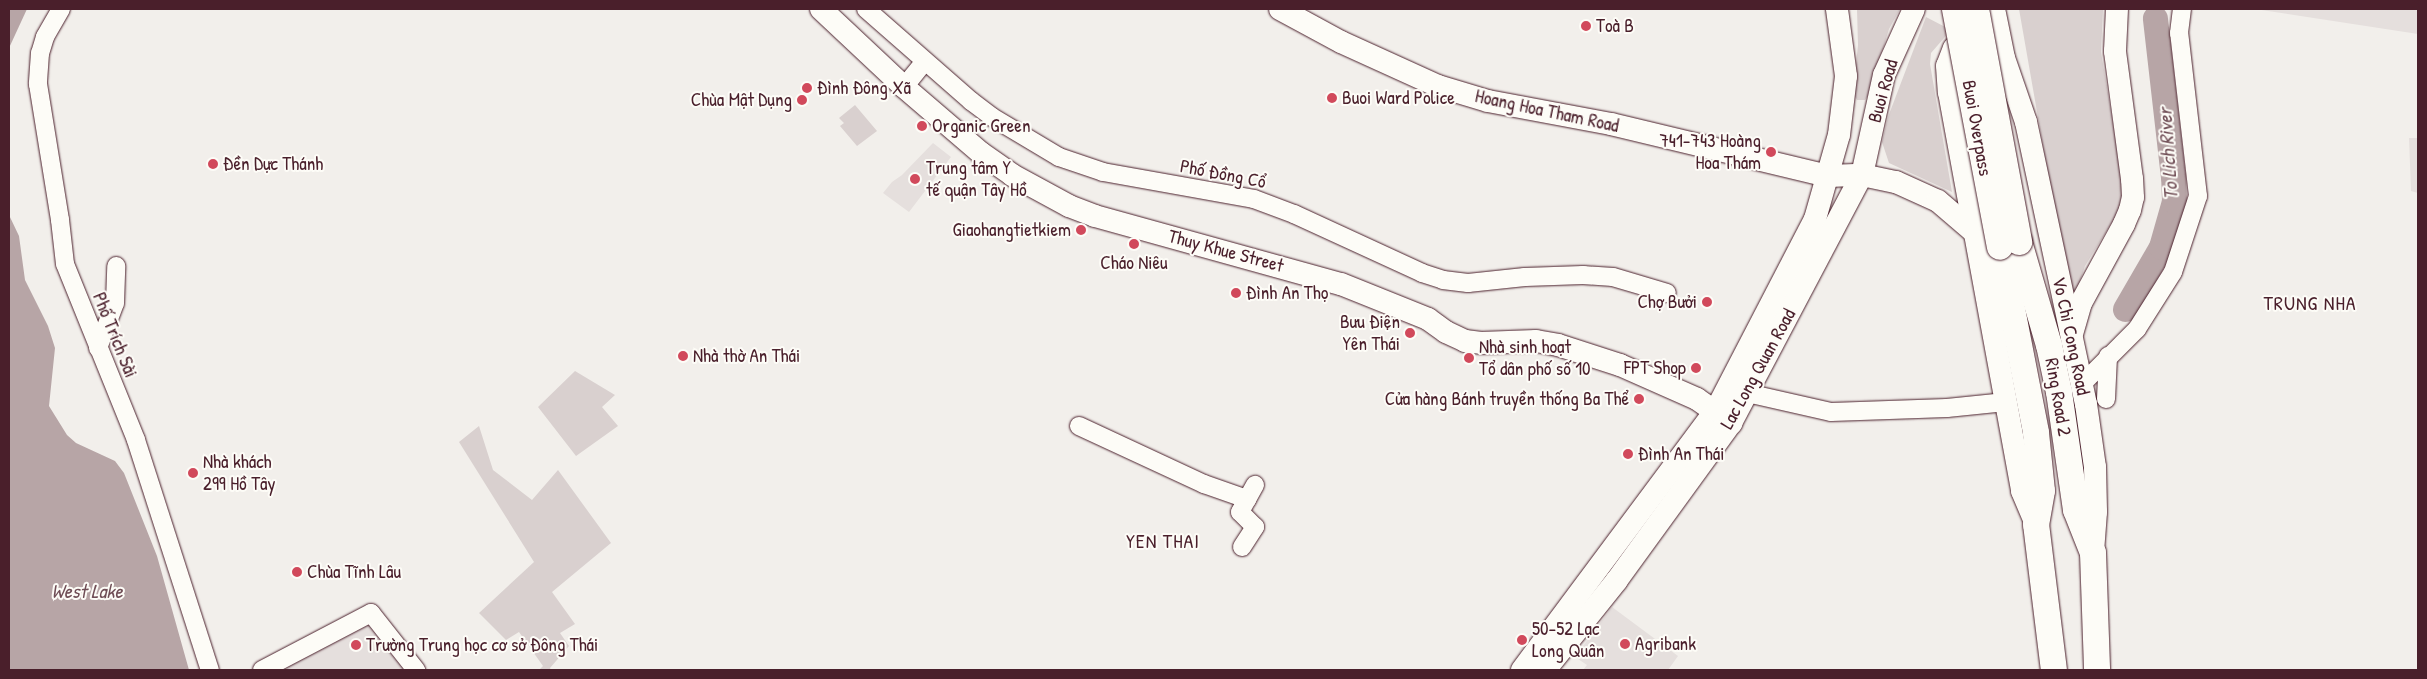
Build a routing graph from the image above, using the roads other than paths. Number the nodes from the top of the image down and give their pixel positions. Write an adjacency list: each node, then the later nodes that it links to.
1 (61, 9): 22 (street, Phố Trích Sài)
2 (821, 9): 14 (main road, Thuy Khue Street)
3 (866, 9): 13 (street, Phố Đồng Cổ)
4 (1280, 9): 16 (main road, Hoang Hoa Tham Road)
5 (1838, 9): 16 (main road, Buoi Road)
6 (1914, 9): 15 (main road, Buoi Road)
7 (1955, 9): 18 (highway, Buoi Overpass, bridge)
8 (1976, 9): 18 (highway, Buoi Overpass, bridge)
9 (1994, 9): 12 (main road, Vo Chi Cong Road)
10 (2118, 9): 21 (main road)
11 (2182, 9): 23 (street)
12 (2004, 58): 17 (main road); 21 (main road, Vo Chi Cong Road)
13 (925, 61): 14 (street); 20 (street, Phố Đồng Cổ)
14 (904, 87): 28 (main road, Thuy Khue Street)
15 (1862, 175): 16 (main road, Hoang Hoa Tham Road); 17 (main road, Hoang Hoa Tham Road); 25 (main road, Lac Long Quan Road)
16 (1828, 176): 28 (main road, Lac Long Quan Road)
17 (1973, 231): 27 (main road)
18 (2010, 244): 30 (highway, Ring Road 2); 32 (highway, Ring Road 2)
19 (116, 266): 22 (street)
20 (1668, 293)
21 (2071, 338): 24 (main road, Vo Chi Cong Road)
22 (98, 348): 33 (street, Phố Trích Sài)
23 (2108, 356): 24 (street); 26 (street)
24 (2081, 385): 32 (main road, Vo Chi Cong Road)
25 (1747, 393): 27 (street); 28 (main road, Lac Long Quan Road)
26 (2106, 398)
27 (2006, 402): 30 (main road)
28 (1724, 417): 36 (main road, Lac Long Quan Road); 37 (main road, Lac Long Quan Road)
29 (1079, 426): 31 (street)
30 (2038, 536): 38 (highway)
31 (1242, 547)
32 (2093, 553): 39 (highway, Vo Chi Cong Road)
33 (210, 670)
34 (262, 670): 35 (street)
35 (416, 670)
36 (1522, 670)
37 (1545, 670)
38 (2054, 670)
39 (2097, 670)

